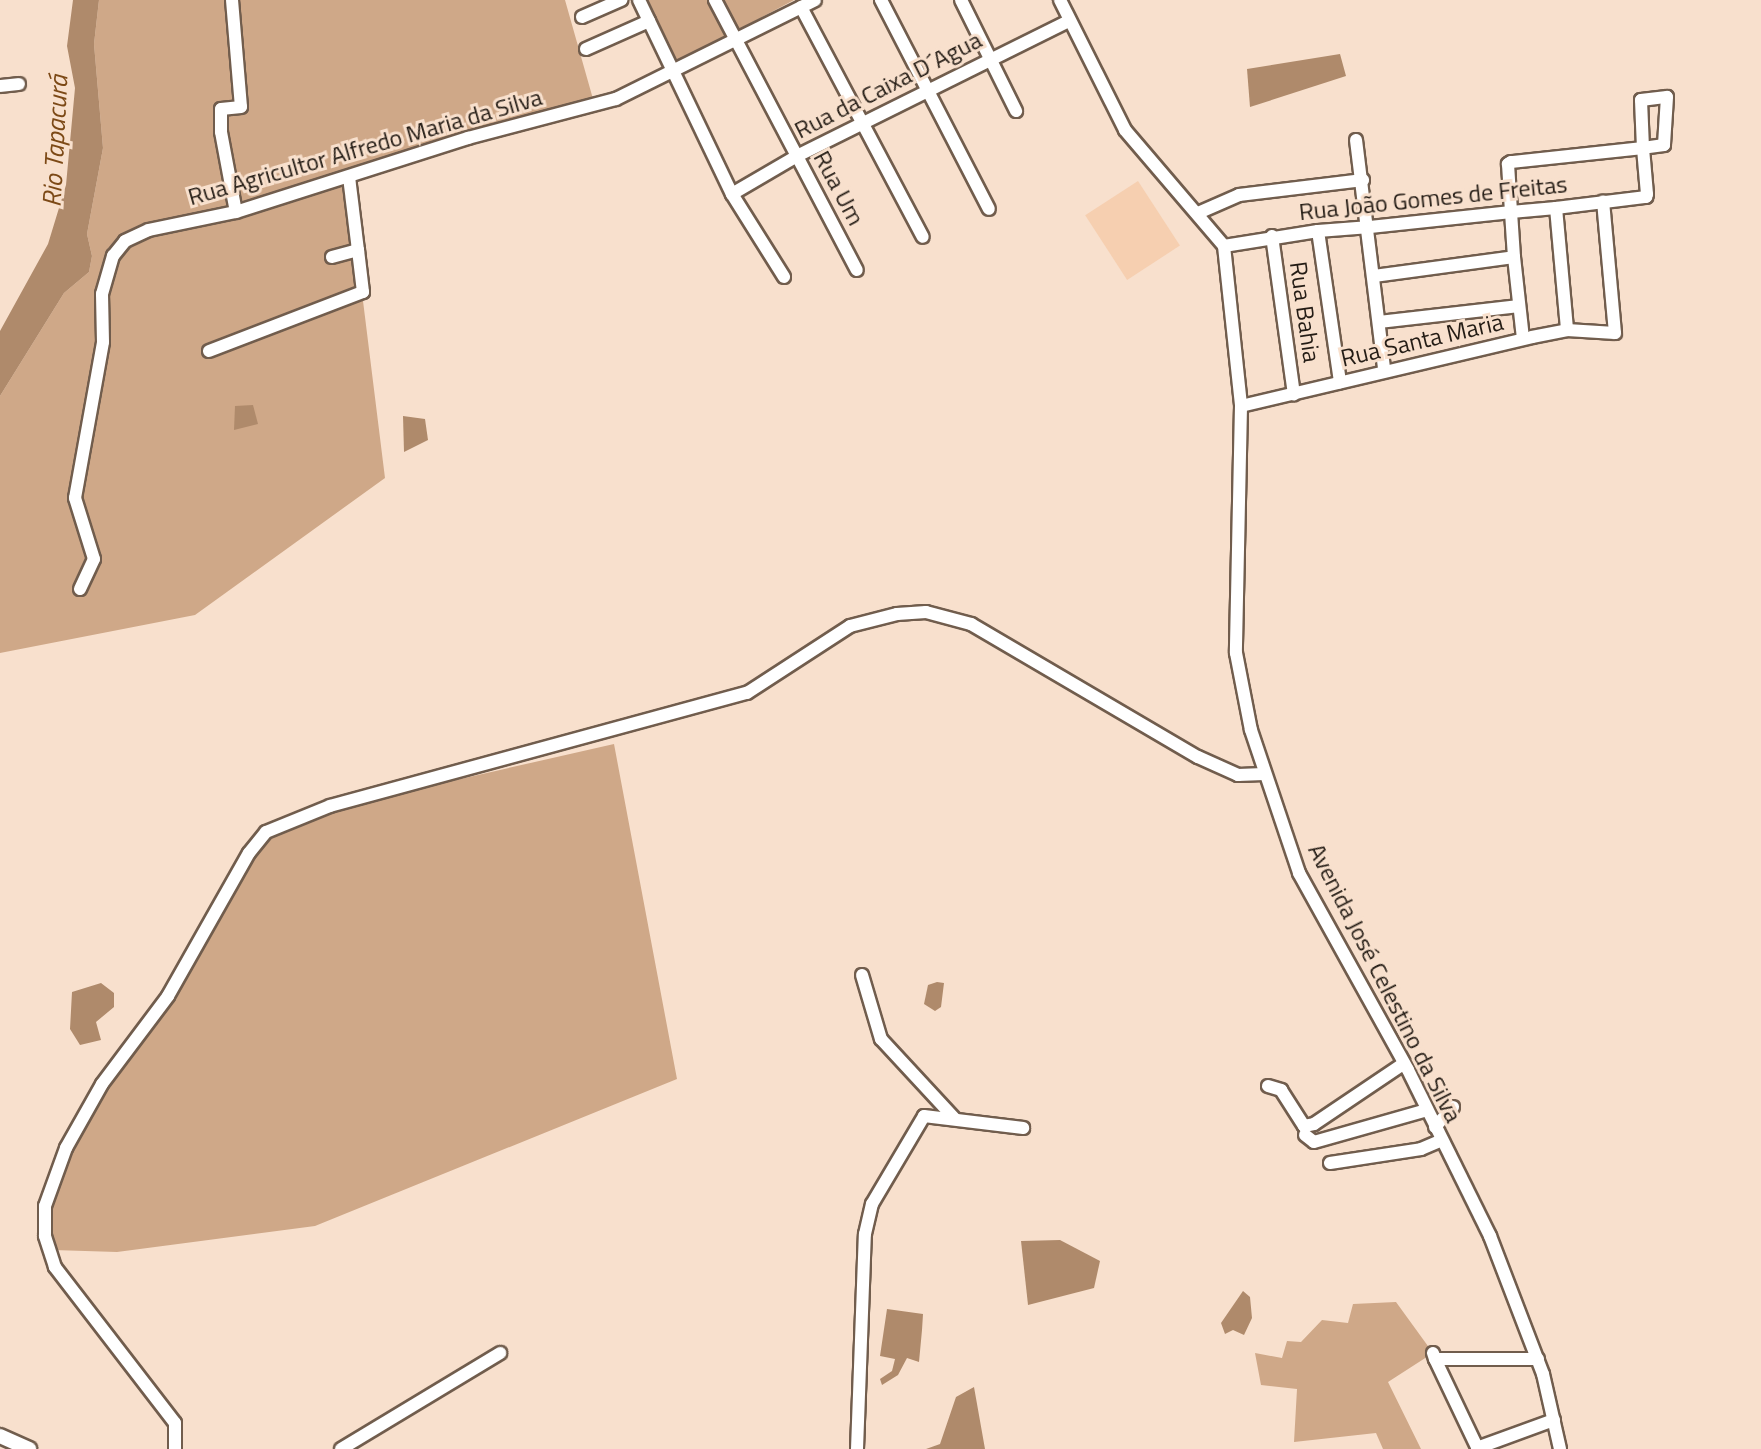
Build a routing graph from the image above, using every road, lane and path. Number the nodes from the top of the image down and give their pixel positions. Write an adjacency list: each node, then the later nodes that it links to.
1 (232, 0): 30 (street)
2 (621, 0): 10 (street)
3 (639, 0): 11 (street)
4 (715, 0): 13 (street, Rua Um)
5 (815, 0): 9 (street, Rua Agricultor Alfredo Maria da Silva)
6 (881, 0): 19 (street)
7 (961, 0): 15 (street)
8 (1060, 0): 12 (street)
9 (801, 7): 13 (street, Rua Agricultor Alfredo Maria da Silva); 21 (street)
10 (582, 17)
11 (649, 21): 14 (street); 16 (street)
12 (1067, 22): 15 (street, Rua da Caixa D´Agua); 32 (street)
13 (739, 37): 16 (street, Rua Agricultor Alfredo Maria da Silva); 23 (street, Rua Um)
14 (586, 49)
15 (992, 58): 19 (street, Rua da Caixa D´Agua); 20 (street)
16 (671, 71): 24 (street, Rua Agricultor Alfredo Maria da Silva); 26 (street)
17 (19, 84): 18 (street)
18 (0, 86)
19 (928, 91): 21 (street, Rua da Caixa D´Agua); 29 (street)
20 (1016, 111)
21 (864, 124): 23 (street, Rua da Caixa D´Agua); 36 (street)
22 (1356, 140): 25 (street)
23 (797, 156): 26 (street, Rua da Caixa D´Agua); 41 (street, Rua Um)
24 (349, 177): 30 (street, Rua Agricultor Alfredo Maria da Silva); 38 (street)
25 (1363, 180): 32 (street); 33 (street)
26 (732, 194): 43 (street)
27 (1603, 202): 28 (street, Rua João Gomes de Freitas); 31 (street, Rua João Gomes de Freitas); 46 (street, Rua Santa Maria)
28 (1556, 208): 31 (street, Rua João Gomes de Freitas); 46 (street)
29 (989, 209)
30 (236, 212): 53 (street, Rua Agricultor Alfredo Maria da Silva)
31 (1511, 212): 33 (street, Rua João Gomes de Freitas); 40 (street)
32 (1198, 213): 37 (street)
33 (1370, 227): 34 (street, Rua João Gomes de Freitas); 42 (street)
34 (1318, 231): 35 (street, Rua João Gomes de Freitas); 50 (street)
35 (1272, 236): 37 (street, Rua João Gomes de Freitas); 51 (street, Rua Bahia)
36 (923, 237)
37 (1224, 246): 52 (street, Avenida José Celestino da Silva)
38 (358, 250): 39 (street); 48 (street)
39 (332, 257)
40 (1514, 257): 42 (street); 44 (street)
41 (857, 270)
42 (1374, 276): 45 (street)
43 (784, 277)
44 (1519, 306): 45 (street); 47 (street)
45 (1379, 322): 49 (street)
46 (1567, 330): 47 (street, Rua Santa Maria)
47 (1523, 339): 49 (street, Rua Santa Maria)
48 (209, 351)
49 (1384, 369): 50 (street, Rua Santa Maria)
50 (1340, 382): 51 (street, Rua Santa Maria)
51 (1294, 394): 52 (street, Rua Santa Maria)
52 (1241, 406): 54 (street, Avenida José Celestino da Silva)
53 (80, 589)
54 (1264, 774): 57 (street, Avenida José Celestino da Silva); 73 (street)
55 (862, 975): 61 (street)
56 (1419, 1059): 57 (street)
57 (1406, 1067): 58 (street); 60 (street, Avenida José Celestino da Silva)
58 (1268, 1086)
59 (1453, 1107): 62 (street)
60 (1427, 1110): 62 (street, Avenida José Celestino da Silva); 64 (street)
61 (955, 1119): 63 (street); 75 (street)
62 (1435, 1127): 65 (street, Avenida José Celestino da Silva)
63 (1023, 1128)
64 (1305, 1135)
65 (1442, 1140): 66 (street); 68 (street, Avenida José Celestino da Silva)
66 (1330, 1163)
67 (500, 1353): 74 (street)
68 (1538, 1359): 69 (street, Avenida José Celestino da Silva); 71 (street)
69 (1554, 1420): 71 (street); 76 (street, Avenida José Celestino da Silva)
70 (0, 1436): 72 (main road)
71 (1478, 1448)
72 (29, 1449)
73 (175, 1449)
74 (341, 1449)
75 (857, 1449)
76 (1560, 1449)

